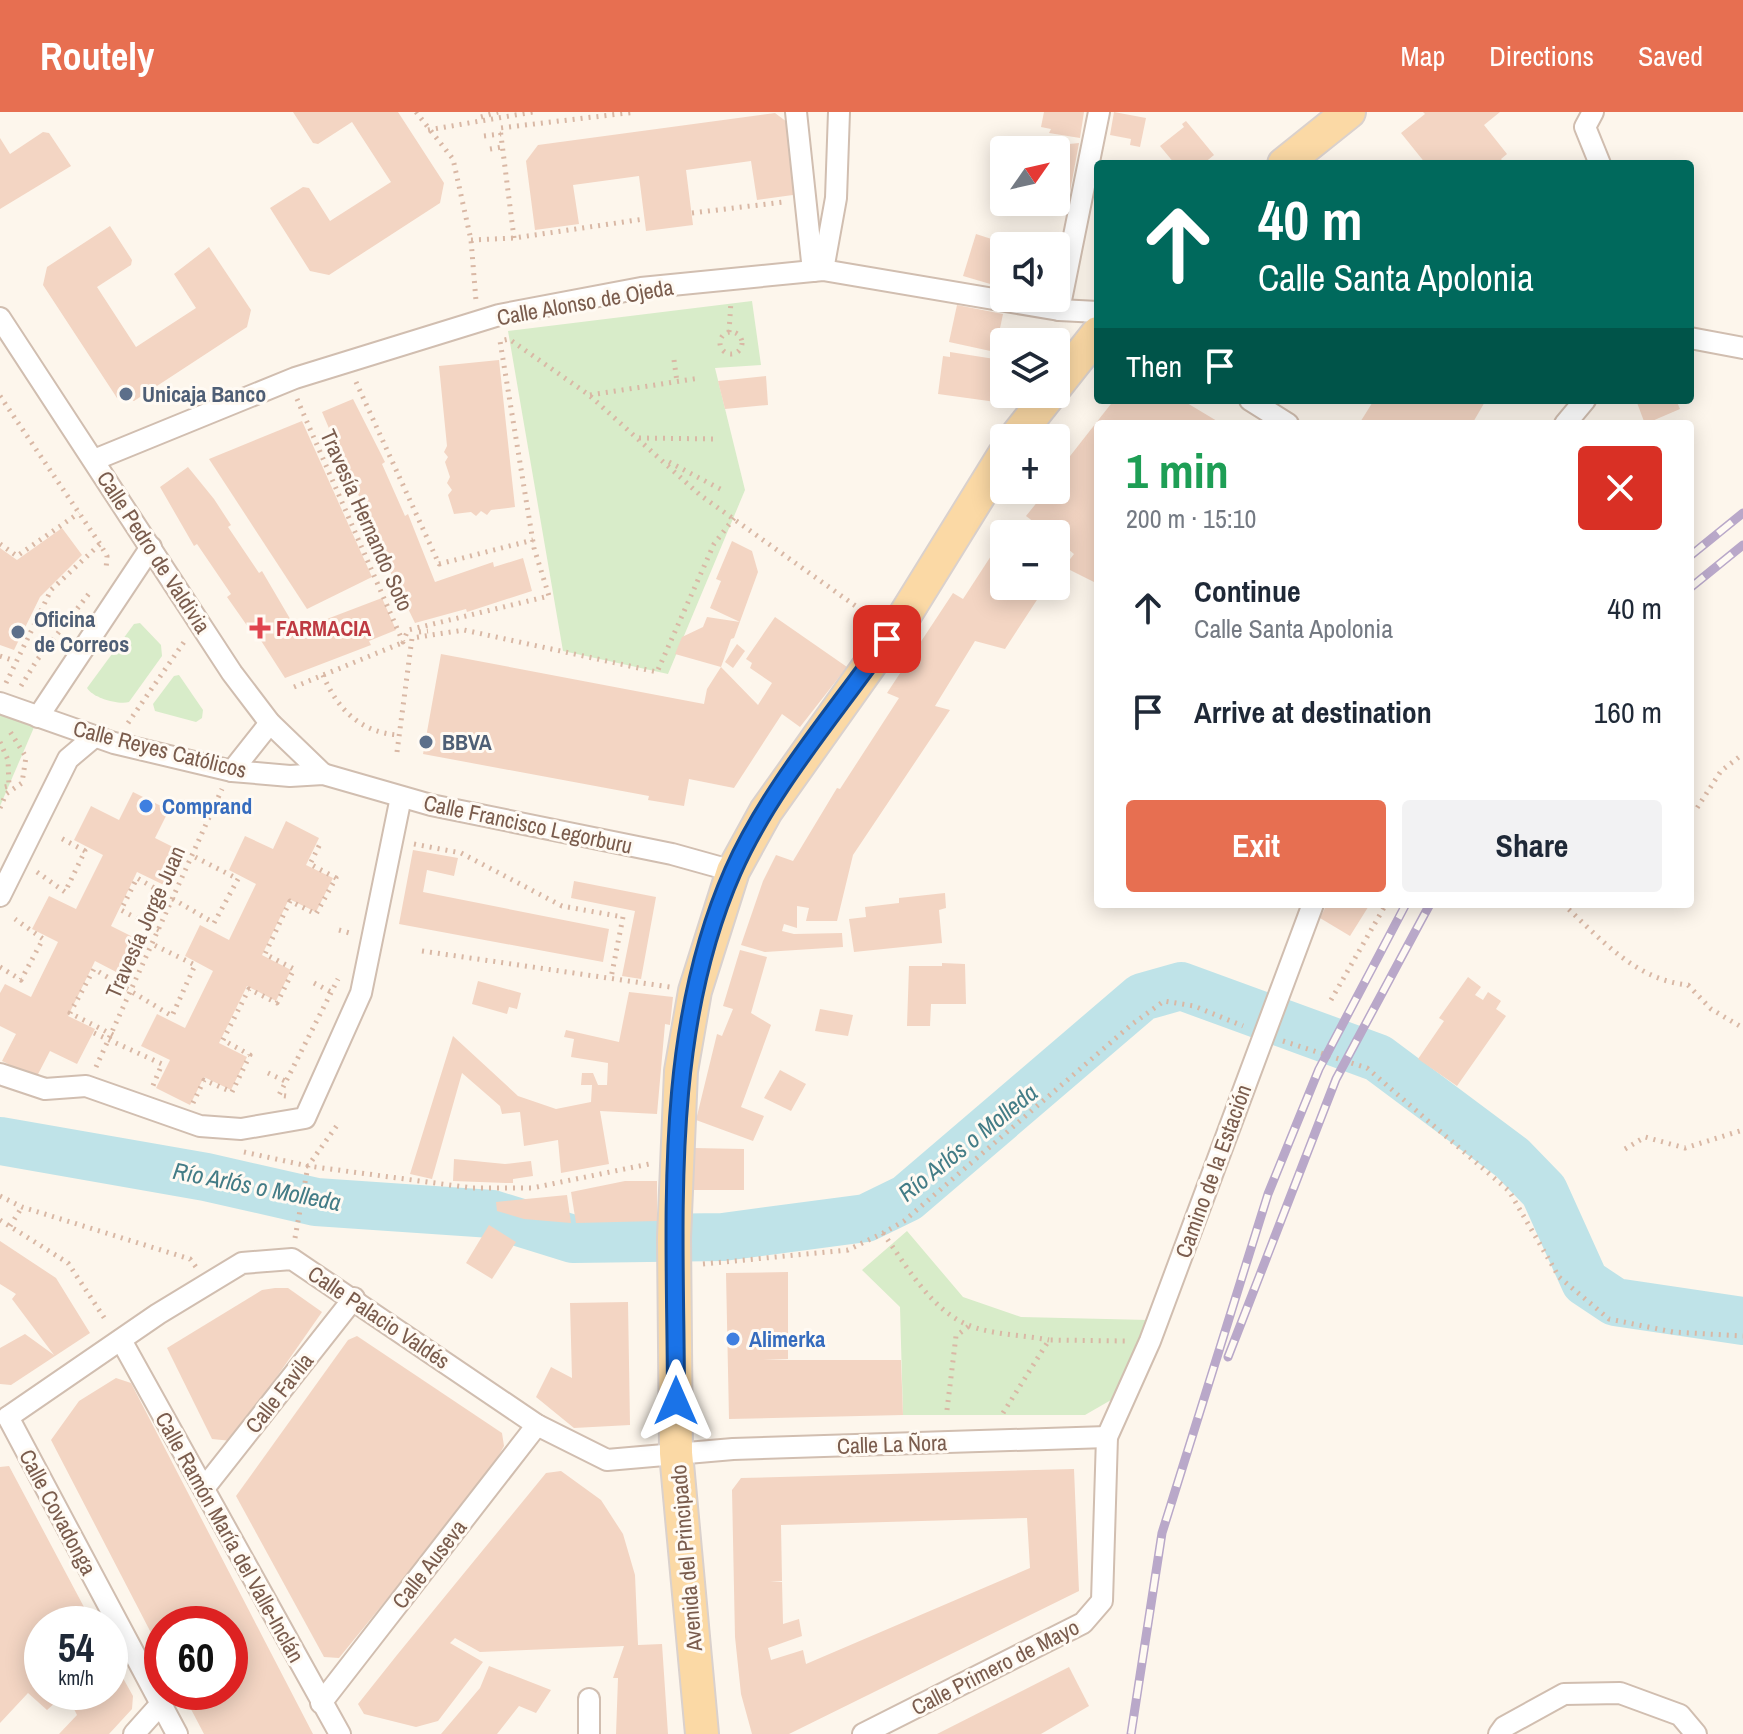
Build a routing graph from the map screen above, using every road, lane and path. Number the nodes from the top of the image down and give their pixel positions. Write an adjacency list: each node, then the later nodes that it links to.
1 (416, 112): 11 (path)
2 (498, 112): 10 (path)
3 (533, 112): 10 (path)
4 (636, 112): 12 (path)
5 (796, 112): 24 (street)
6 (839, 112): 24 (street)
7 (1099, 112): 23 (street)
8 (1349, 112): 16 (main road)
9 (1593, 112): 17 (street)
10 (465, 123): 11 (path)
11 (428, 130): 22 (path)
12 (501, 134): 13 (path); 14 (path)
13 (484, 136)
14 (502, 147): 15 (path); 21 (path)
15 (490, 149)
16 (1289, 160)
17 (1598, 160)
18 (784, 203): 19 (path)
19 (692, 213)
20 (644, 219): 21 (path)
21 (514, 238): 22 (path)
22 (471, 240): 30 (path)
23 (1070, 256)
24 (818, 270): 25 (street, Calle Alonso de Ojeda); 26 (street, Calle Alonso de Ojeda)
25 (732, 280): 30 (street, Calle Alonso de Ojeda); 31 (path)
26 (990, 299)
27 (1070, 311): 28 (street, Calle Alonso de Ojeda)
28 (1094, 312)
29 (0, 318): 52 (street, Calle Pedro de Valdivia)
30 (478, 322): 52 (street, Calle Alonso de Ojeda)
31 (729, 332): 31 (path)
32 (1094, 338): 36 (main road)
33 (1694, 339): 34 (street)
34 (1743, 348)
35 (674, 360): 39 (path)
36 (1070, 368)
37 (700, 378): 39 (path)
38 (355, 381): 57 (path)
39 (677, 382): 40 (path)
40 (589, 395): 49 (path); 57 (path)
41 (0, 396): 55 (path)
42 (297, 398): 68 (path, Travesía Hernando Soto)
43 (1256, 404): 46 (street)
44 (1582, 404): 47 (street)
45 (1039, 408): 48 (main road)
46 (1282, 420)
47 (1568, 420)
48 (1026, 424)
49 (638, 438): 50 (path); 51 (path)
50 (718, 439)
51 (661, 458): 54 (path); 56 (path)
52 (94, 460): 60 (street, Calle Pedro de Valdivia)
53 (990, 478): 90 (main road, Avenida del Principado)
54 (724, 491)
55 (79, 513): 58 (path); 59 (path)
56 (734, 518): 63 (path); 67 (path)
57 (533, 540): 68 (path, Travesía Hernando Soto)
58 (0, 544)
59 (100, 544): 61 (path); 69 (path)
60 (151, 547): 64 (street, Calle Pedro de Valdivia); 73 (street)
61 (103, 575)
62 (94, 587): 72 (path)
63 (874, 619)
64 (199, 621): 74 (street, Calle Pedro de Valdivia); 76 (path)
65 (428, 631): 66 (path)
66 (419, 632)
67 (412, 638): 68 (path); 75 (path)
68 (403, 642): 70 (path)
69 (0, 656)
70 (323, 675): 71 (path); 75 (path)
71 (294, 687)
72 (5, 704): 73 (street, Calle Reyes Católicos); 85 (path)
73 (38, 717): 76 (street, Calle Reyes Católicos)
74 (270, 723): 80 (street); 81 (street, Calle Pedro de Valdivia)
75 (399, 735): 78 (path)
76 (104, 740): 80 (street, Calle Reyes Católicos); 92 (street)
77 (0, 742): 82 (path)
78 (397, 752)
79 (1743, 754): 84 (path)
80 (232, 771): 81 (street, Calle Reyes Católicos); 89 (path, Travesía Jorge Juan)
81 (323, 774): 83 (street, Calle Francisco Legorburu)
82 (0, 788)
83 (401, 797): 87 (street); 90 (street, Calle Francisco Legorburu)
84 (1694, 807)
85 (0, 808)
86 (57, 836): 91 (path)
87 (392, 839): 105 (path); 119 (street)
88 (321, 842): 120 (path)
89 (191, 855): 93 (path, Travesía Jorge Juan); 93 (path)
90 (733, 871): 108 (main road, Avenida del Principado)
91 (37, 872)
92 (0, 896)
93 (173, 898): 99 (path, Travesía Jorge Juan); 99 (path)
94 (1312, 908): 140 (street, Camino de la Estación)
95 (1384, 908): 110 (path)
96 (1567, 908): 111 (path)
97 (15, 919): 104 (path)
98 (358, 920): 100 (path)
99 (159, 930): 101 (path, Travesía Jorge Juan)
100 (352, 943)
101 (152, 944): 107 (path, Travesía Jorge Juan); 107 (path)
102 (422, 951): 105 (path)
103 (343, 966): 109 (path)
104 (0, 967)
105 (611, 978): 108 (path)
106 (314, 983): 109 (path)
107 (133, 990): 113 (path, Travesía Jorge Juan); 113 (path)
108 (695, 991): 125 (main road, Avenida del Principado)
109 (333, 993): 116 (path)
110 (1331, 1000)
111 (1743, 1028)
112 (94, 1033): 113 (path)
113 (111, 1038): 117 (path, Travesía Jorge Juan); 118 (path)
114 (268, 1073): 116 (path)
115 (0, 1074): 117 (street)
116 (286, 1081): 119 (path)
117 (86, 1086): 119 (street)
118 (151, 1092)
119 (311, 1102)
120 (189, 1110)
121 (338, 1124): 124 (path)
122 (1743, 1130): 123 (path)
123 (1625, 1149)
124 (308, 1166): 125 (path); 132 (path)
125 (675, 1174): 146 (main road, Avenida del Principado)
126 (0, 1196): 127 (path)
127 (22, 1207): 129 (path); 131 (path)
128 (0, 1220): 129 (path)
129 (10, 1226): 134 (path)
130 (883, 1233): 135 (path)
131 (190, 1259)
132 (292, 1259): 133 (street, Calle Palacio Valdés); 138 (street, Calle Palacio Valdés)
133 (354, 1298): 144 (street, Calle Palacio Valdés); 147 (street, Calle Favila)
134 (98, 1311)
135 (955, 1317): 136 (path); 137 (path)
136 (969, 1326): 137 (path); 139 (path)
137 (956, 1336): 141 (path)
138 (121, 1340): 143 (street, Calle Palacio Valdés); 147 (street, Calle Ramón María del Valle-Inclán)
139 (1049, 1340): 140 (path); 142 (path)
140 (1150, 1341): 145 (street, Camino de la Estación)
141 (947, 1410)
142 (1003, 1413)
143 (4, 1417): 148 (street, Calle Covadonga)
144 (537, 1425): 146 (street, Calle Palacio Valdés); 150 (street, Calle Auseva)
145 (1107, 1437): 146 (street, Calle La Ñora); 158 (street, Calle Primero de Mayo)
146 (676, 1453): 157 (main road, Avenida del Principado)
147 (205, 1487): 150 (street, Calle Ramón María del Valle-Inclán)
148 (144, 1678)
149 (589, 1699): 156 (street)
150 (321, 1703): 155 (street, Calle Ramón María del Valle-Inclán)
151 (155, 1710): 153 (street)
152 (162, 1710): 154 (street, Calle Covadonga)
153 (134, 1734)
154 (177, 1734)
155 (340, 1734)
156 (589, 1734)
157 (702, 1734)
158 (863, 1734)
159 (1499, 1734): 160 (street)
160 (1696, 1734)

